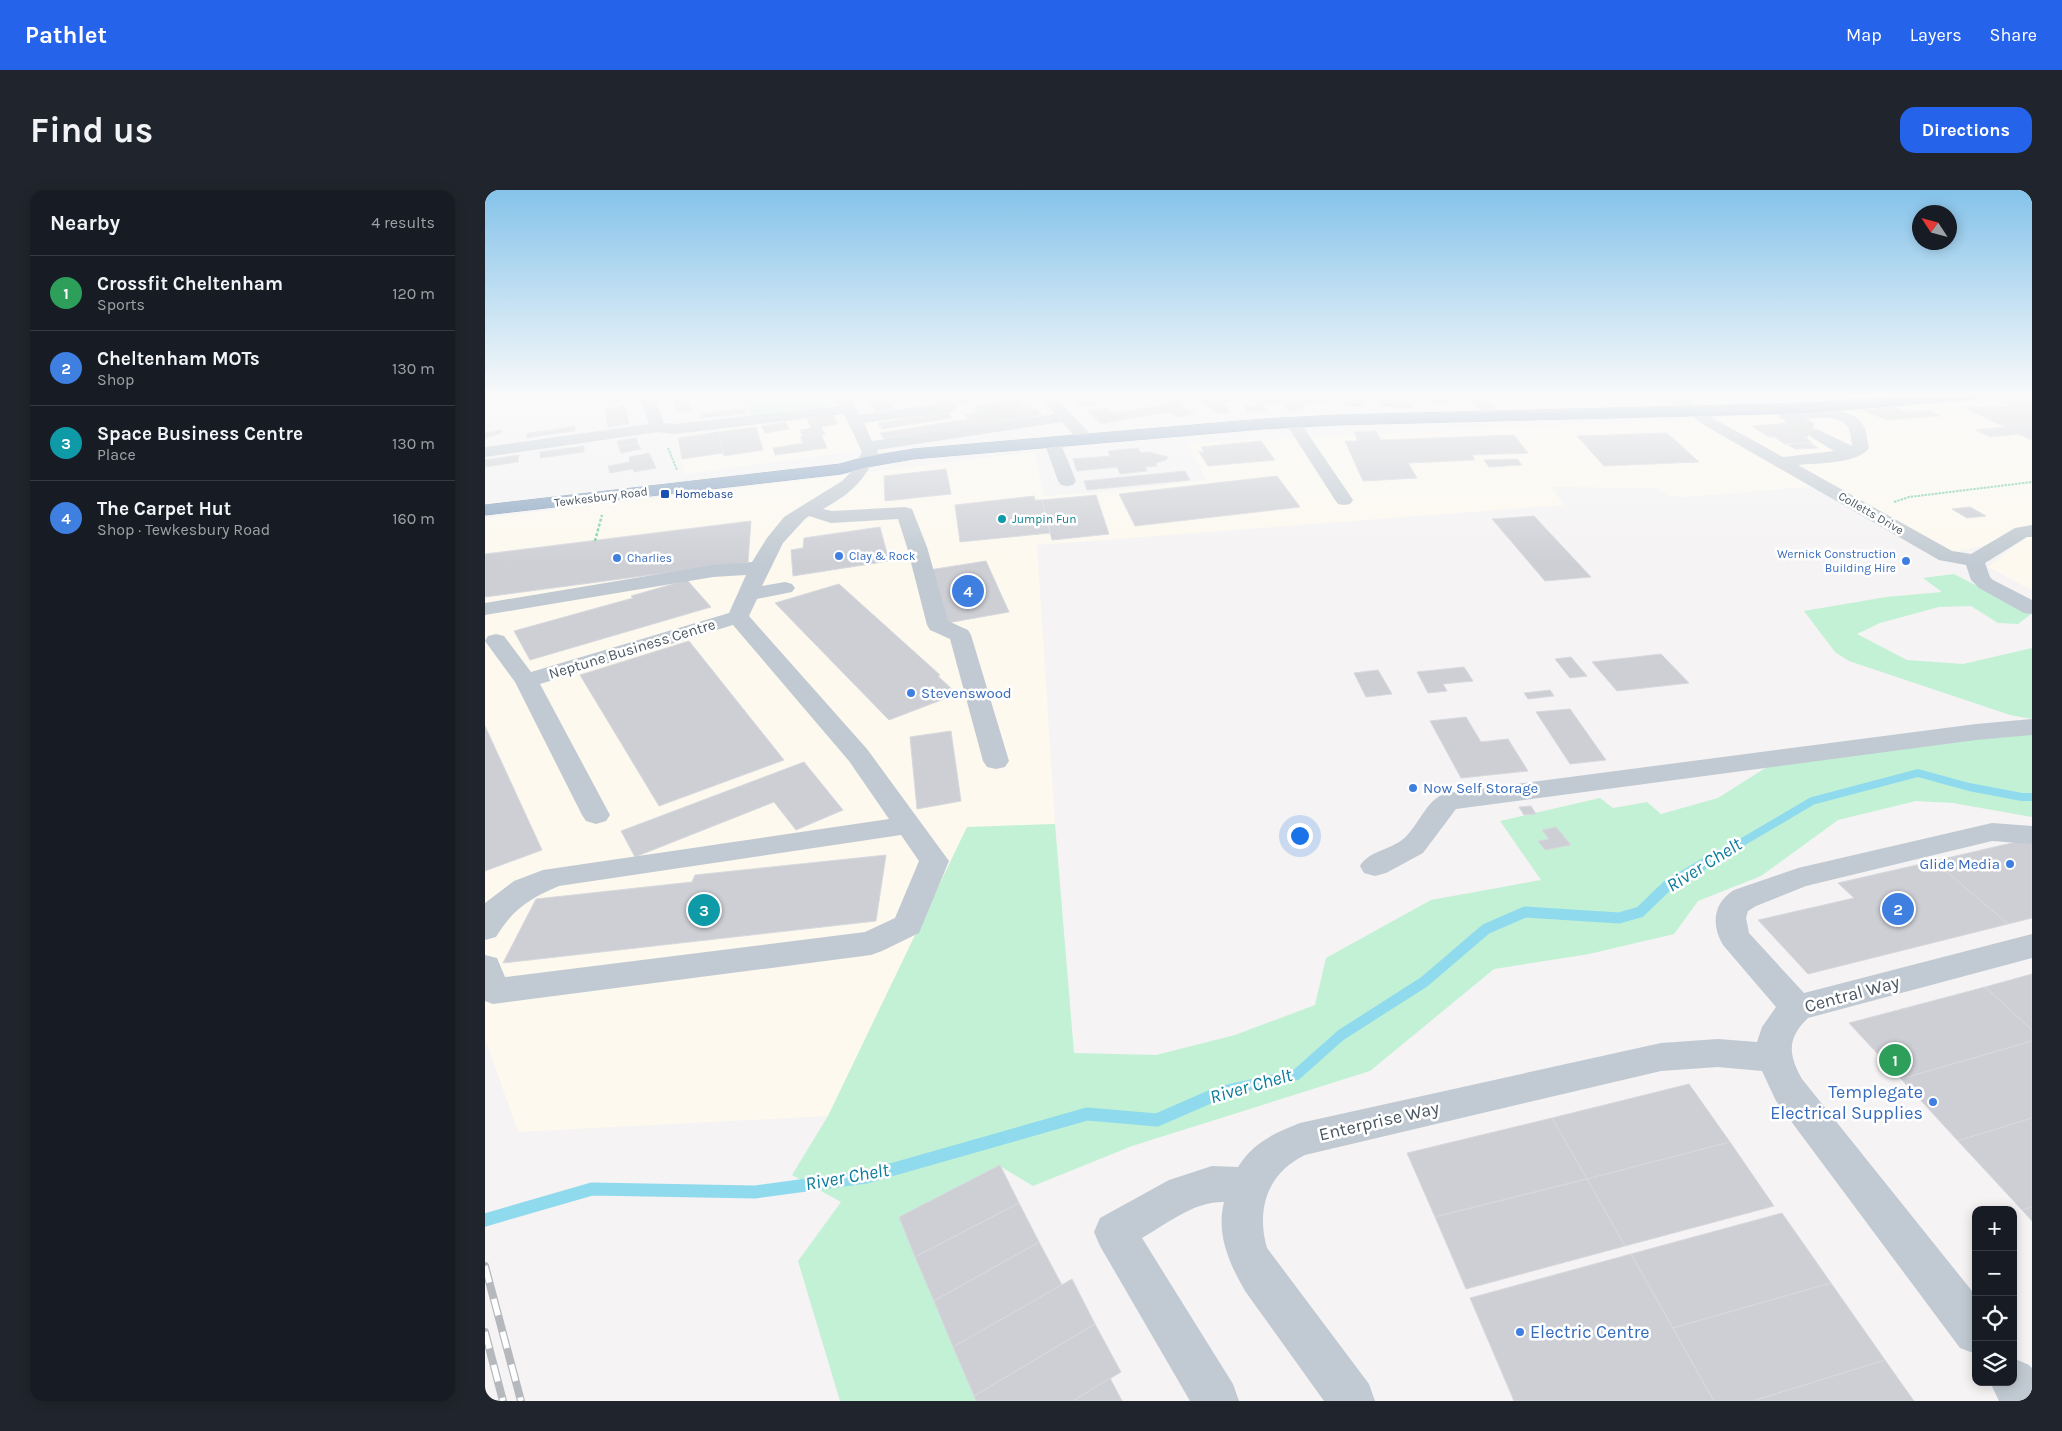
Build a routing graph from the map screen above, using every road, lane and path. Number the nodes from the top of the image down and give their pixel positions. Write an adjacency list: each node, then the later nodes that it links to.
1 (669, 452): 10 (path)
2 (880, 452): 8 (street)
3 (942, 452): 8 (highway, Tewkesbury Road)
4 (1056, 452): 11 (street)
5 (1312, 452): 15 (street)
6 (1763, 452): 9 (street, Colletts Drive)
7 (1837, 452): 9 (street)
8 (867, 454): 10 (highway, Tewkesbury Road); 13 (highway, Tewkesbury Road); 18 (street)
9 (1782, 462): 16 (street, Colletts Drive)
10 (680, 478): 13 (highway, Tewkesbury Road)
11 (1067, 481)
12 (2032, 482): 16 (path)
13 (548, 498): 14 (highway, Tewkesbury Road); 17 (highway, Tewkesbury Road)
14 (485, 500)
15 (1344, 500)
16 (1859, 507): 22 (street, Colletts Drive)
17 (485, 510)
18 (808, 510): 23 (street); 32 (street)
19 (602, 513): 21 (path)
20 (2032, 531): 22 (street)
21 (595, 541)
22 (1974, 561): 26 (street)
23 (759, 568): 25 (street); 27 (street)
24 (785, 588): 25 (street)
25 (749, 594): 28 (street)
26 (2032, 608)
27 (485, 609)
28 (738, 617): 30 (street, Neptune Business Centre); 34 (street)
29 (496, 641): 30 (street, Neptune Business Centre)
30 (526, 681): 33 (street, Neptune Business Centre)
31 (2032, 727): 36 (street)
32 (996, 761)
33 (596, 815)
34 (909, 825): 37 (street); 39 (street)
35 (2032, 834): 40 (street)
36 (1375, 866)
37 (485, 929)
38 (2032, 946): 40 (street, Central Way)
39 (485, 967)
40 (1797, 1008): 41 (street, Central Way)
41 (1775, 1058): 42 (street, Enterprise Way); 43 (street, Central Way)
42 (1249, 1185): 45 (street, Enterprise Way); 46 (street)
43 (1972, 1327)
44 (2017, 1385): 47 (street)
45 (1348, 1400)
46 (1217, 1401)
47 (2029, 1401)

